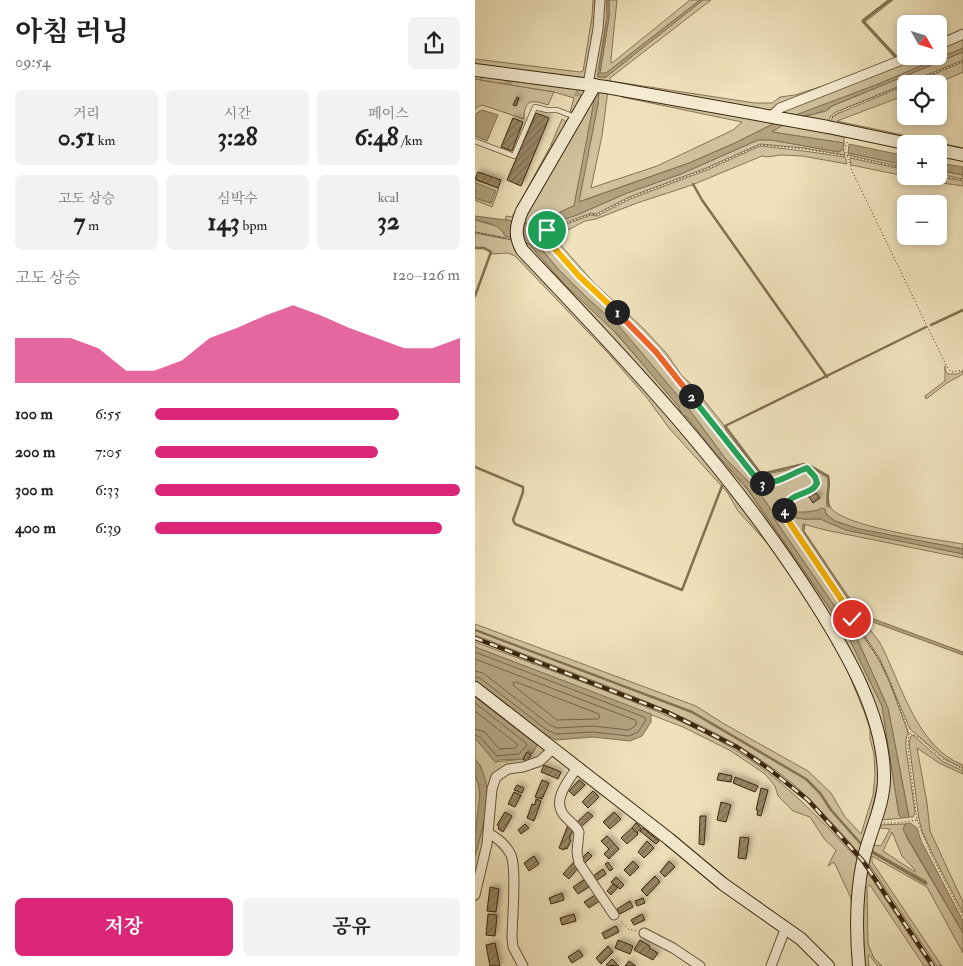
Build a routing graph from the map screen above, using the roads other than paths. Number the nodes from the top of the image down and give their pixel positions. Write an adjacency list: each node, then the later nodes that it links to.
1 (600, 0): 6 (street)
2 (963, 34): 3 (street)
3 (947, 41)
4 (897, 62): 7 (street)
5 (475, 70): 6 (main road)
6 (596, 85): 7 (main road); 8 (main road)
7 (774, 117): 10 (main road)
8 (576, 118): 9 (lane); 25 (main road)
9 (475, 141)
10 (897, 141)
11 (947, 152): 12 (main road)
12 (963, 155)
13 (475, 688): 14 (main road)
14 (553, 749): 15 (main road); 16 (street)
15 (577, 767): 18 (street); 19 (main road)
16 (489, 833): 17 (street); 21 (street)
17 (475, 895)
18 (614, 915)
19 (786, 928): 23 (street); 24 (main road)
20 (644, 933): 22 (street)
21 (523, 966)
22 (700, 966)
23 (770, 966)
24 (828, 966)
25 (859, 966)

